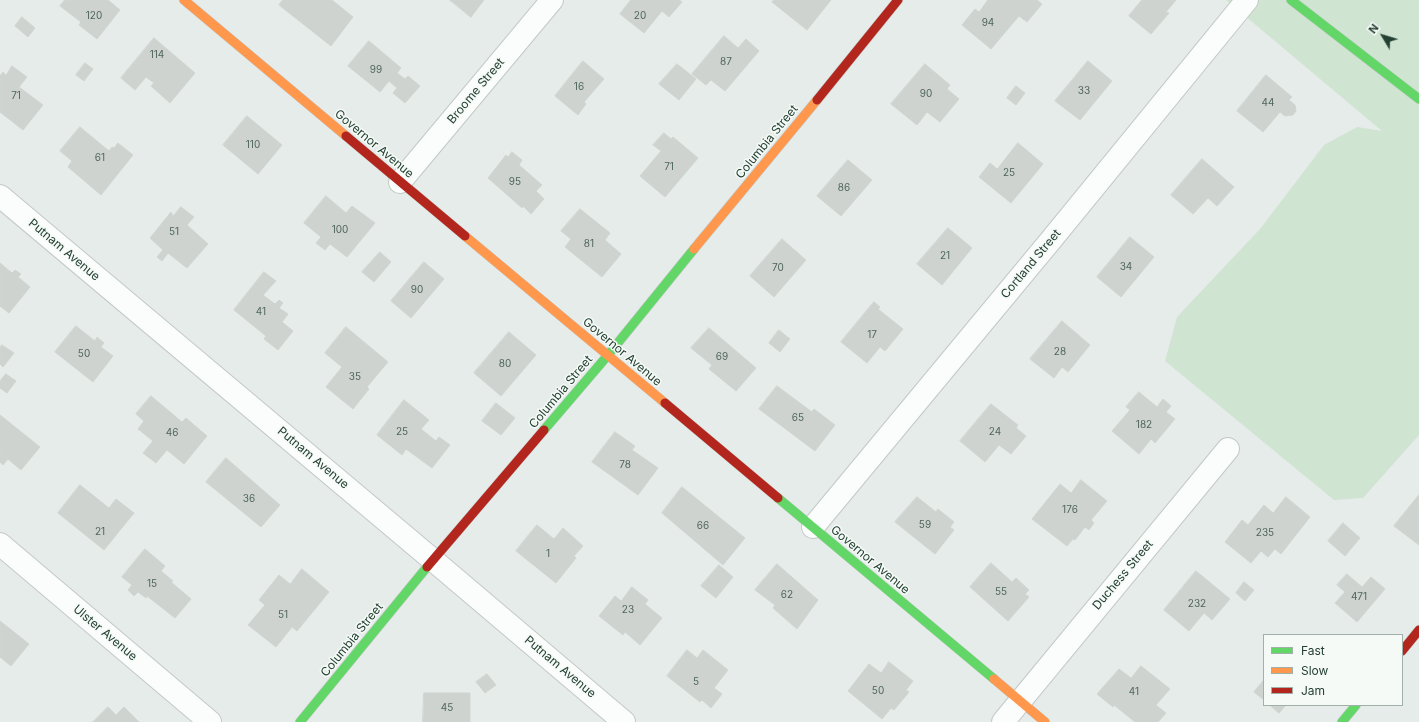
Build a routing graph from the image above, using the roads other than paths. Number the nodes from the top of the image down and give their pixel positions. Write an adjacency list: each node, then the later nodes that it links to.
1 (552, 0): 7 (street, Broome Street)
2 (898, 0): 9 (street, Columbia Street)
3 (1247, 0): 11 (street, Cortland Street)
4 (1291, 0): 6 (street)
5 (196, 3): 7 (street, Governor Avenue)
6 (1419, 99)
7 (400, 182): 9 (street, Governor Avenue)
8 (0, 196): 13 (street, Putnam Avenue)
9 (608, 355): 11 (street, Governor Avenue); 13 (street, Columbia Street)
10 (1228, 449): 16 (street, Duchess Street)
11 (813, 527): 16 (street, Governor Avenue)
12 (0, 544): 18 (street, Ulster Avenue)
13 (434, 560): 19 (street, Columbia Street); 20 (street, Putnam Avenue)
14 (1419, 630): 15 (street)
15 (1403, 650)
16 (1019, 700): 21 (street, Duchess Street); 22 (street, Governor Avenue)
17 (1355, 706): 23 (street)
18 (210, 722)
19 (300, 722)
20 (624, 722)
21 (1002, 722)
22 (1044, 722)
23 (1342, 722)

